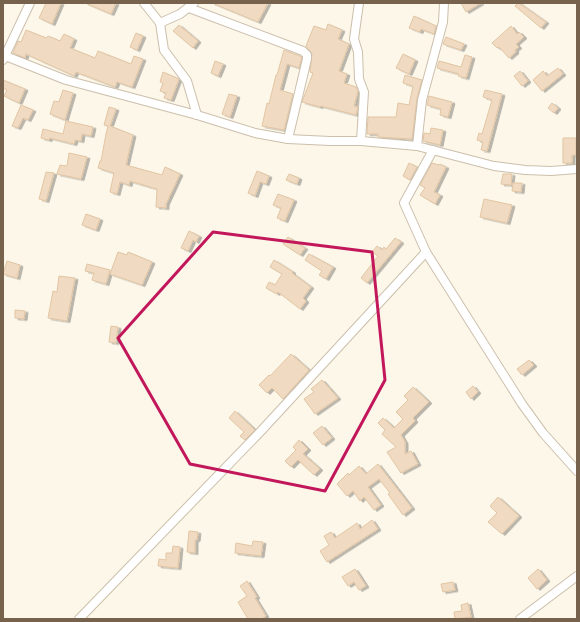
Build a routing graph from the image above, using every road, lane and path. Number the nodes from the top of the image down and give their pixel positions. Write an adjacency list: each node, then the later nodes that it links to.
1 (30, 3): 7 (street)
2 (144, 3): 6 (street)
3 (359, 3): 10 (street)
4 (444, 3): 11 (street)
5 (192, 5): 6 (street); 9 (street)
6 (160, 23): 8 (street)
7 (3, 57): 8 (street)
8 (197, 115): 9 (street)
9 (288, 139): 10 (street)
10 (361, 141): 11 (street)
11 (417, 146): 12 (street)
12 (433, 150): 13 (street); 14 (street)
13 (577, 169)
14 (426, 252): 15 (street); 17 (street)
15 (577, 471)
16 (577, 576): 18 (street)
17 (79, 619)
18 (520, 619)

